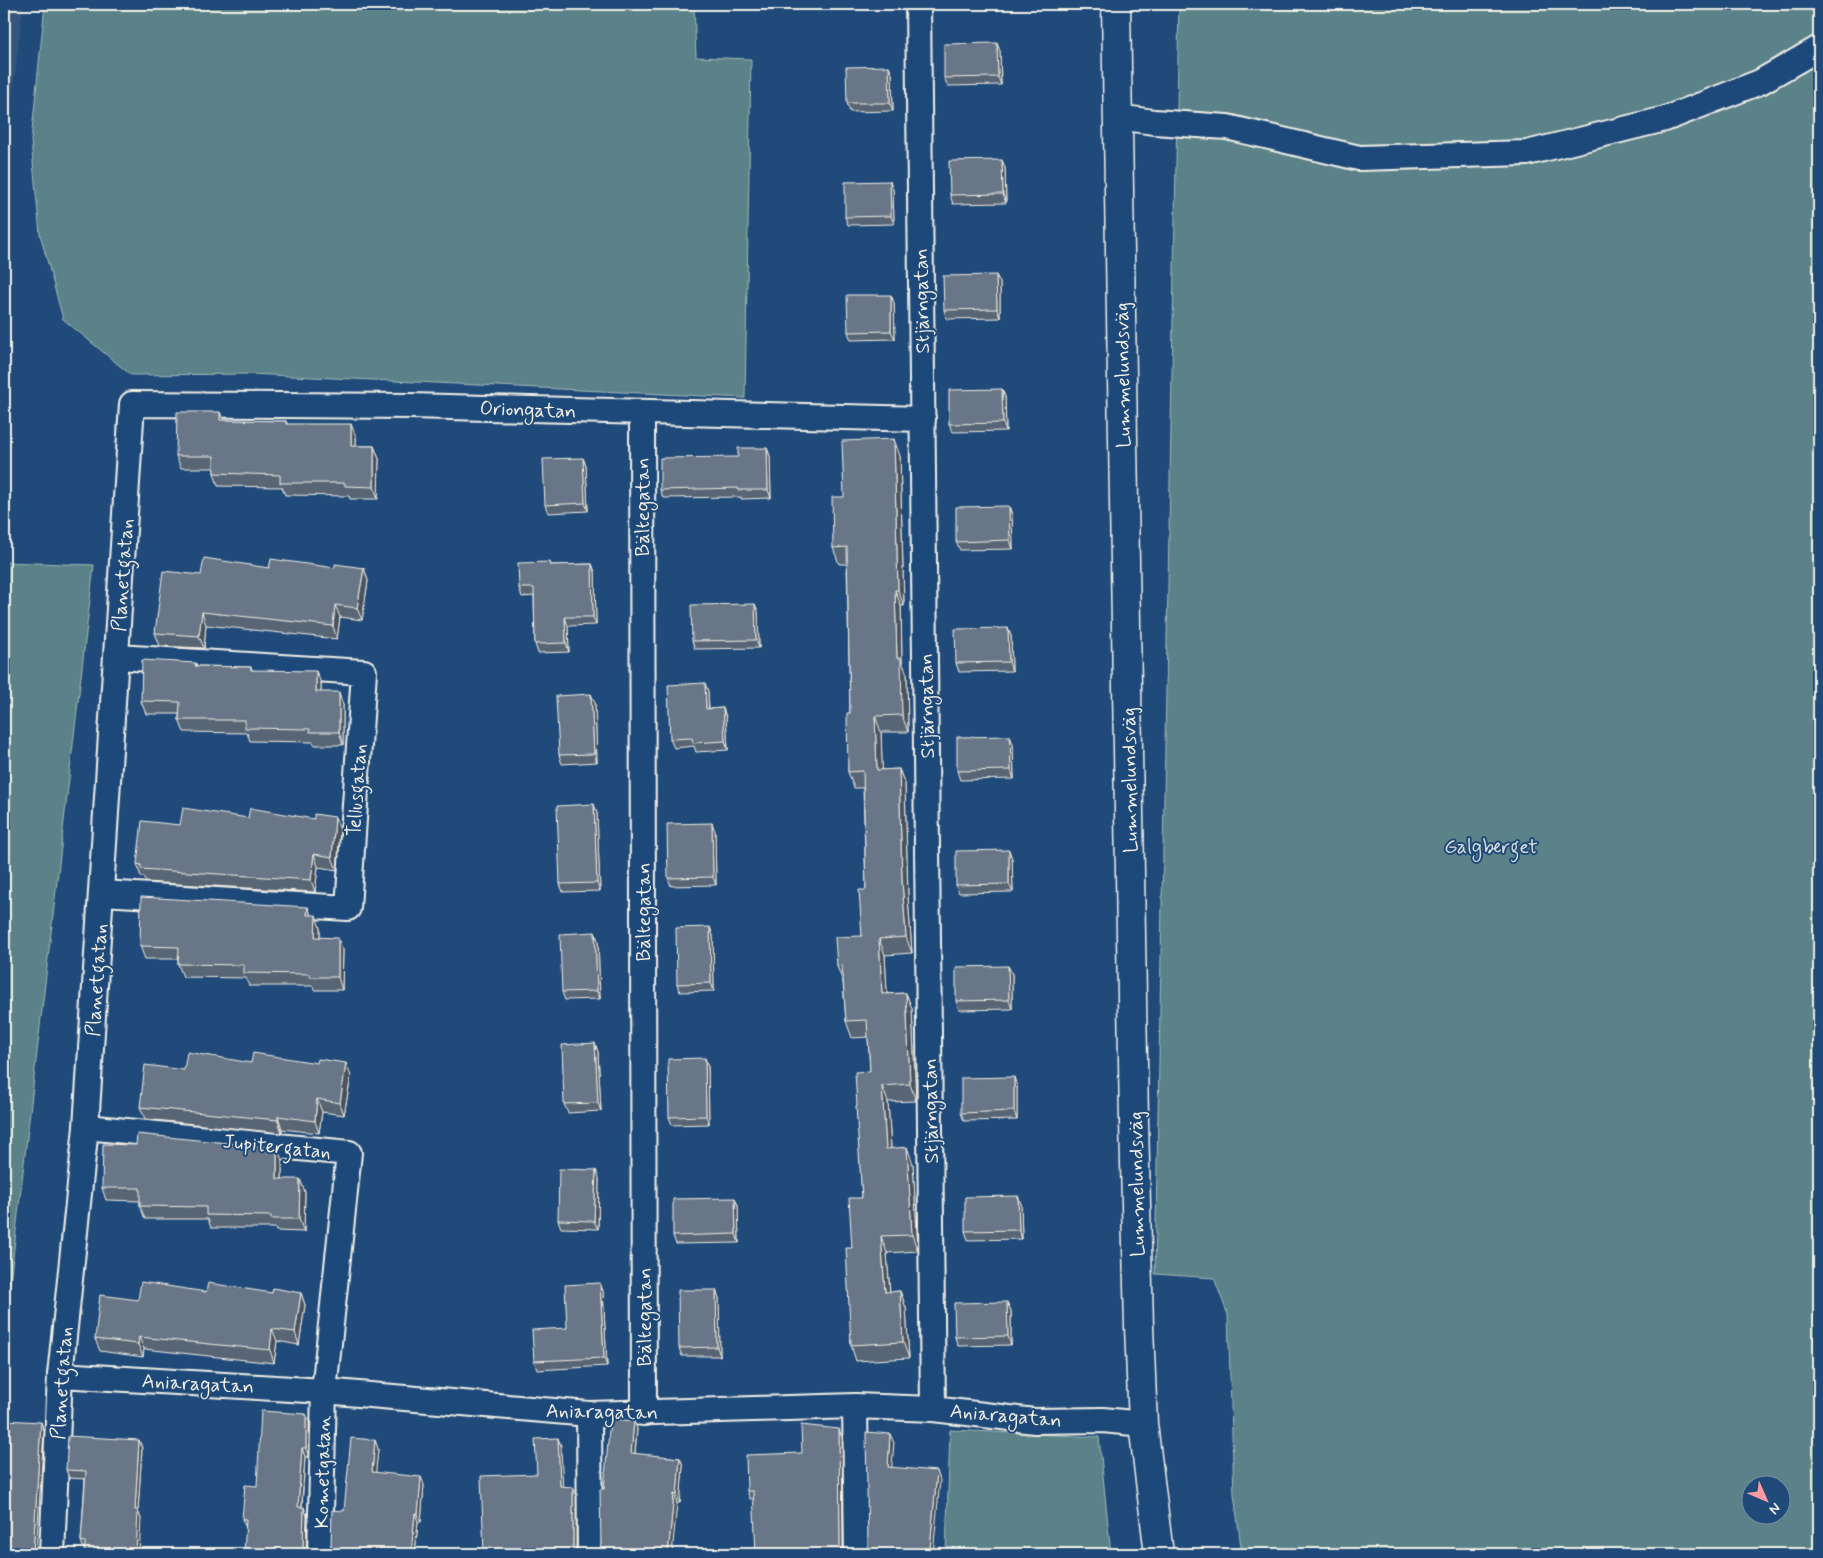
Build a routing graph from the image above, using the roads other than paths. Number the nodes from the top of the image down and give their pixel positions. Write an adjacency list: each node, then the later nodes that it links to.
1 (918, 4): 7 (street, Stjärngatan)
2 (1116, 4): 4 (main road, Lummelundsväg)
3 (1819, 48): 4 (street)
4 (1117, 117): 17 (main road, Lummelundsväg)
5 (132, 404): 6 (street, Oriongatan); 8 (street, Planetgatan)
6 (642, 412): 7 (street, Oriongatan); 15 (street, Bältegatan)
7 (923, 419): 14 (street, Stjärngatan)
8 (117, 657): 9 (street, Planetgatan); 9 (street, Tellusgatan)
9 (102, 893): 10 (street, Planetgatan)
10 (86, 1127): 11 (street, Planetgatan); 12 (street, Jupitergatan)
11 (60, 1375): 12 (street, Aniaragatan); 18 (street, Planetgatan)
12 (324, 1391): 16 (street, Aniaragatan); 19 (street, Kometgatan)
13 (855, 1406): 14 (street, Aniaragatan); 15 (street, Aniaragatan); 21 (street)
14 (933, 1409): 17 (street, Aniaragatan)
15 (644, 1413): 16 (street, Aniaragatan)
16 (589, 1414): 20 (street)
17 (1144, 1424): 22 (main road, Lummelundsväg)
18 (52, 1554)
19 (320, 1554)
20 (590, 1554)
21 (856, 1554)
22 (1160, 1554)

